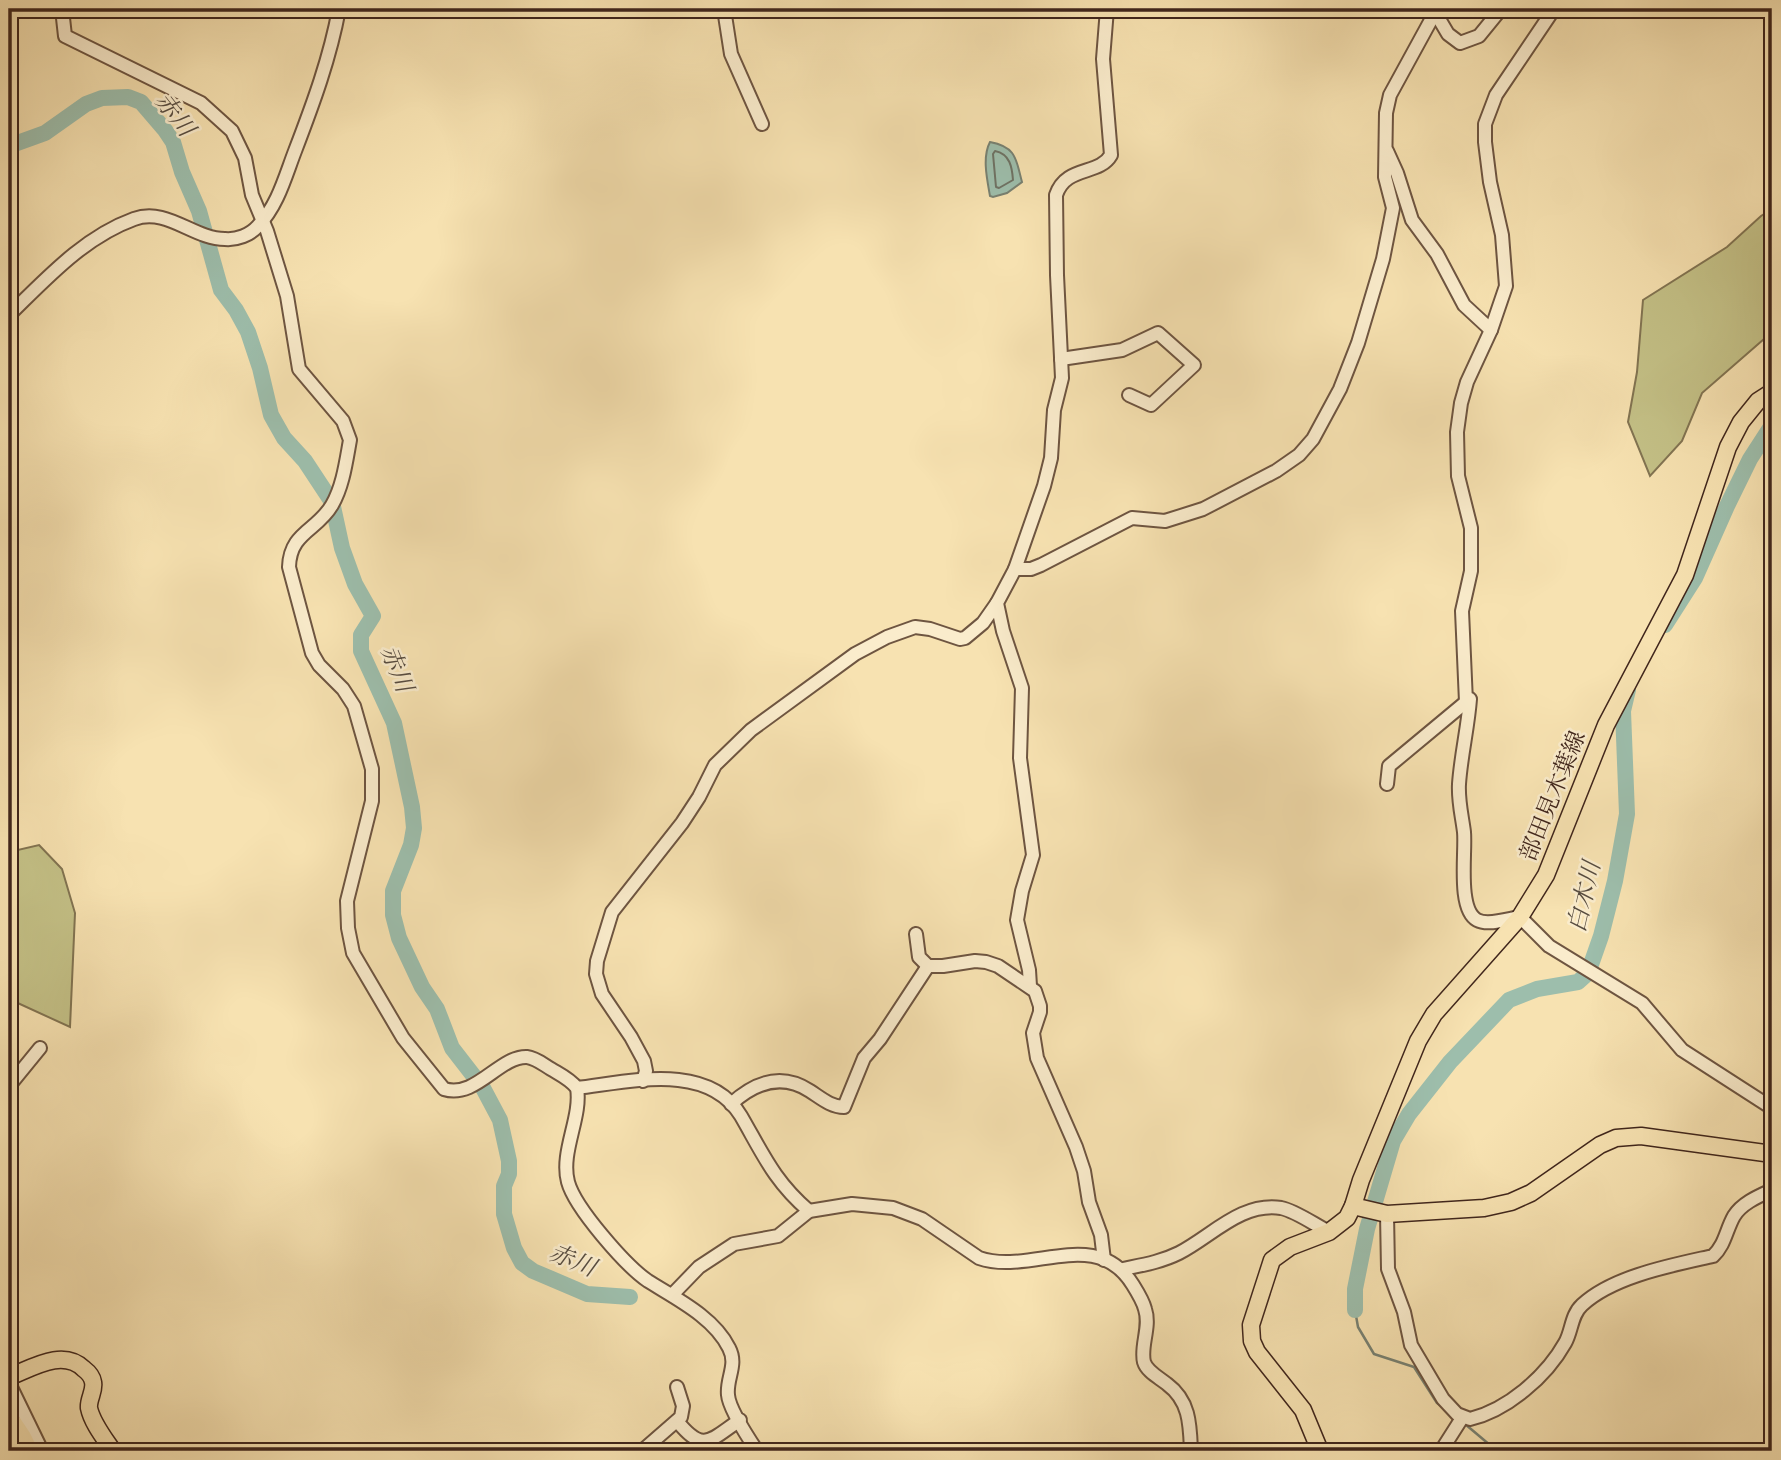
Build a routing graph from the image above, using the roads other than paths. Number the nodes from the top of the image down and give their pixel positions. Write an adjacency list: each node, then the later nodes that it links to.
1 (62, 9): 10 (street)
2 (339, 9): 10 (street)
3 (723, 9): 8 (street)
4 (1107, 9): 13 (street)
5 (1502, 9): 7 (street)
6 (1553, 9): 12 (street)
7 (1436, 10): 9 (street)
8 (762, 124)
9 (1385, 147): 12 (street); 16 (street)
10 (263, 221): 11 (street); 27 (street)
11 (9, 316)
12 (1490, 330): 18 (street)
13 (1061, 359): 15 (street); 16 (street)
14 (1772, 392): 20 (main road, 部田見木葉線)
15 (1129, 395)
16 (1015, 569): 17 (street)
17 (998, 603): 23 (street); 25 (street)
18 (1465, 702): 19 (street); 20 (street)
19 (1387, 784)
20 (1520, 917): 29 (street); 33 (main road, 部田見木葉線)
21 (916, 934): 22 (street)
22 (928, 966): 23 (street); 28 (street)
23 (1030, 986): 35 (street)
24 (40, 1048): 26 (street)
25 (642, 1081): 27 (street); 28 (street)
26 (9, 1086)
27 (577, 1088): 37 (street)
28 (731, 1104): 32 (street)
29 (1772, 1108)
30 (1772, 1154): 33 (main road)
31 (1772, 1190): 44 (street)
32 (809, 1210): 35 (street); 37 (street)
33 (1372, 1211): 34 (main road); 44 (street)
34 (1329, 1232): 36 (street); 51 (main road)
35 (1104, 1260): 36 (street)
36 (1123, 1269): 50 (street)
37 (672, 1295): 42 (street)
38 (9, 1377): 47 (main road)
39 (9, 1383): 46 (street)
40 (677, 1387): 43 (street)
41 (9, 1416): 45 (main road)
42 (740, 1420): 43 (street); 49 (street)
43 (677, 1421): 48 (street)
44 (1460, 1422): 52 (street)
45 (30, 1451)
46 (42, 1451)
47 (113, 1451)
48 (642, 1451)
49 (757, 1451)
50 (1191, 1451)
51 (1320, 1451)
52 (1441, 1451)

